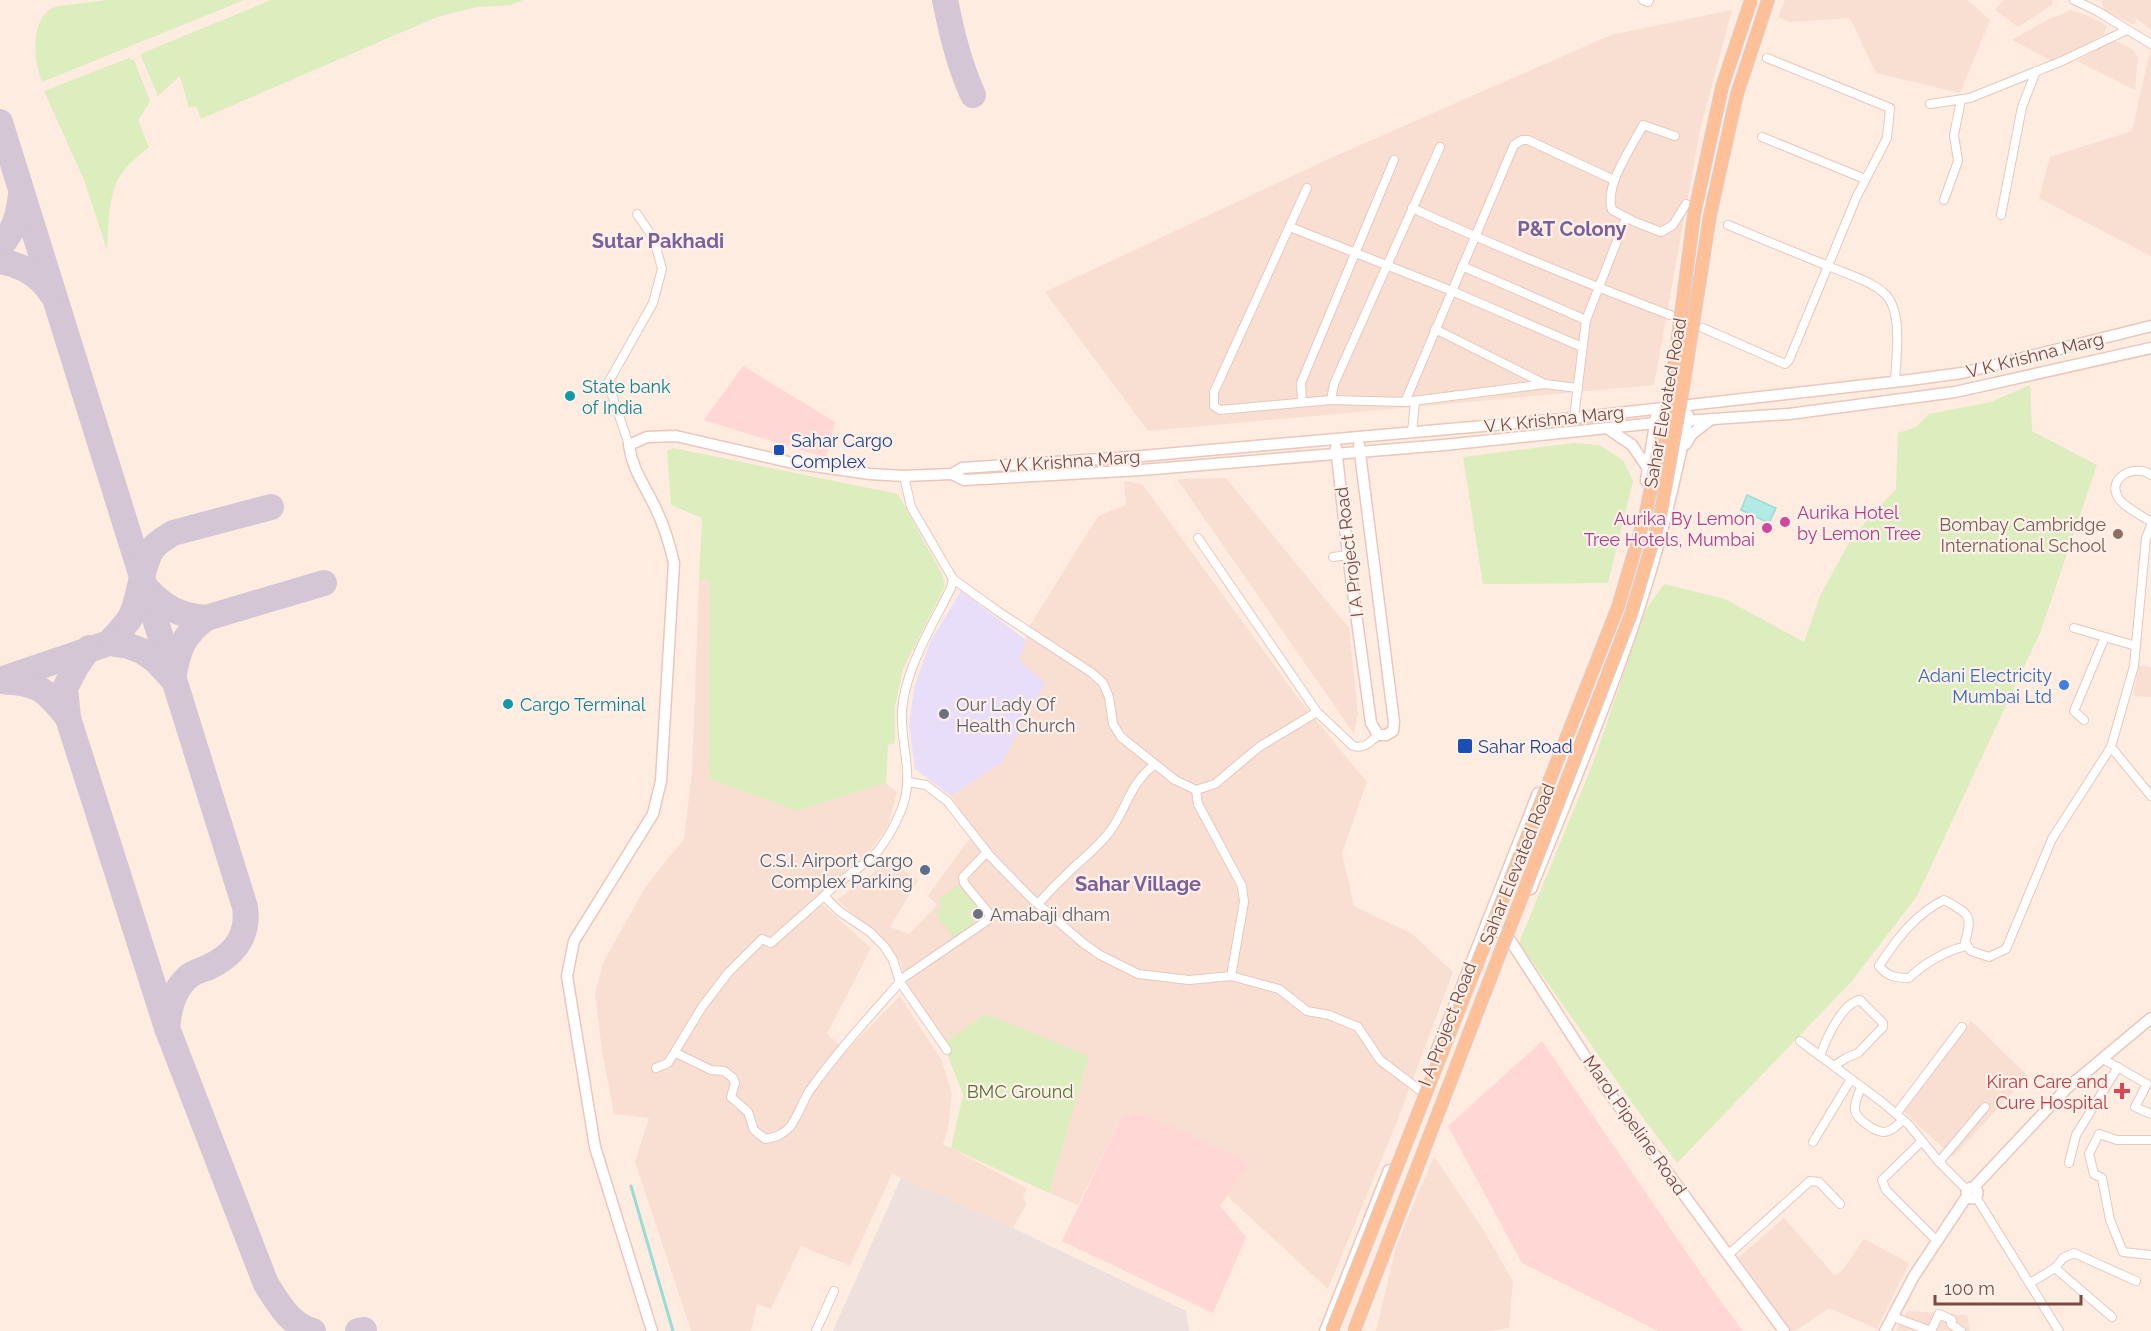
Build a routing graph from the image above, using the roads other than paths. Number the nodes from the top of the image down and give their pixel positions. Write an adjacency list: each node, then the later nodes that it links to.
1 (1642, 0): 2 (street)
2 (1649, 0)
3 (1751, 0): 129 (main road, Sahar Elevated Road, bridge)
4 (1768, 0): 132 (main road, Sahar Elevated Road, bridge)
5 (2074, 0): 6 (street)
6 (2127, 30): 7 (street); 9 (street)
7 (2151, 44)
8 (1767, 58): 17 (street)
9 (2036, 71): 10 (street); 23 (street)
10 (1961, 100): 11 (street); 19 (street)
11 (1930, 104)
12 (1675, 136): 16 (street)
13 (1762, 137): 17 (street)
14 (1440, 147): 21 (street)
15 (1394, 160): 28 (street)
16 (1614, 180): 24 (street); 27 (street)
17 (1865, 180): 31 (street)
18 (1307, 188): 26 (street)
19 (1944, 200)
20 (1686, 204): 24 (street)
21 (1412, 208): 27 (street); 29 (street)
22 (637, 214): 59 (street)
23 (2001, 215)
24 (1626, 218): 32 (street)
25 (1728, 225): 31 (street)
26 (1290, 227): 28 (street); 48 (street)
27 (1476, 237): 30 (street); 32 (street)
28 (1354, 252): 29 (street); 48 (street)
29 (1386, 265): 33 (street); 46 (street)
30 (1462, 266): 33 (street); 35 (street)
31 (1828, 266): 37 (street); 42 (street)
32 (1597, 288): 34 (street); 35 (street)
33 (1452, 291): 38 (street); 39 (street)
34 (1670, 315)
35 (1586, 320): 39 (street)
36 (2151, 326): 41 (street, V K Krishna Marg)
37 (1703, 328)
38 (1435, 329): 43 (street); 47 (street)
39 (1582, 347): 44 (street)
40 (2151, 348): 45 (street, V K Krishna Marg)
41 (1956, 374): 42 (street, V K Krishna Marg); 45 (street)
42 (1895, 382): 49 (street, V K Krishna Marg)
43 (1545, 384): 44 (street); 47 (street)
44 (1578, 388): 51 (street)
45 (1958, 392): 52 (street, V K Krishna Marg)
46 (1331, 400): 47 (street); 48 (street)
47 (1410, 401): 56 (street)
48 (1302, 402)
49 (1690, 405): 50 (street, V K Krishna Marg); 53 (street)
50 (1658, 408): 51 (street, V K Krishna Marg); 54 (street, I A Project Road)
51 (1574, 418): 56 (street, V K Krishna Marg)
52 (1710, 420): 53 (street, V K Krishna Marg); 61 (street)
53 (1688, 421): 54 (street, V K Krishna Marg); 61 (street)
54 (1655, 423): 55 (street, V K Krishna Marg); 65 (street, I A Project Road)
55 (1607, 428): 60 (street, V K Krishna Marg); 65 (street)
56 (1412, 432): 57 (street, V K Krishna Marg)
57 (1358, 436): 58 (street, V K Krishna Marg); 60 (street)
58 (1335, 438): 62 (street, I A Project Road); 63 (street, V K Krishna Marg)
59 (629, 445): 68 (street, V K Krishna Marg); 130 (street)
60 (1360, 451): 62 (street, V K Krishna Marg); 82 (street)
61 (1681, 452): 92 (street)
62 (1337, 453): 64 (street, V K Krishna Marg); 73 (street, I A Project Road)
63 (1138, 456): 64 (street); 66 (street, V K Krishna Marg)
64 (1141, 470): 66 (street, V K Krishna Marg)
65 (1649, 470): 91 (street, I A Project Road)
66 (952, 474): 68 (street, V K Krishna Marg)
67 (2151, 475): 69 (street)
68 (904, 476): 76 (street)
69 (2151, 522)
70 (2151, 526): 72 (street)
71 (1198, 538): 80 (street)
72 (2148, 538): 75 (street)
73 (1348, 555): 74 (street); 82 (street, I A Project Road)
74 (1333, 556)
75 (2147, 564): 79 (street)
76 (953, 579): 84 (street); 85 (street)
77 (2074, 628): 78 (street)
78 (2105, 637): 79 (street); 81 (street)
79 (2136, 646): 83 (street)
80 (1317, 712): 82 (street); 86 (street)
81 (2084, 720)
82 (1378, 735)
83 (2111, 747): 87 (street); 93 (street)
84 (1154, 765): 86 (street); 90 (street)
85 (908, 782): 88 (street); 89 (street)
86 (1196, 790): 94 (street)
87 (2151, 796)
88 (987, 852): 90 (street); 95 (street)
89 (824, 896): 95 (street); 100 (street)
90 (1038, 904): 94 (street)
91 (1486, 921): 92 (street, Marol Pipeline Road); 109 (street, I A Project Road)
92 (1510, 940): 121 (street, Marol Pipeline Road); 133 (street)
93 (1966, 946): 93 (street)
94 (1231, 975): 109 (street)
95 (900, 981): 99 (street); 100 (street)
96 (2151, 1018): 102 (street)
97 (1962, 1027): 112 (street)
98 (1800, 1041): 101 (street)
99 (947, 1050)
100 (676, 1053): 105 (street)
101 (1820, 1056): 103 (street); 103 (street)
102 (2103, 1059): 104 (street); 118 (street)
103 (1834, 1066): 106 (street)
104 (2118, 1067): 107 (street); 117 (street)
105 (656, 1068)
106 (1851, 1079): 108 (street); 115 (street)
107 (2149, 1085): 111 (street)
108 (1862, 1087): 112 (street); 112 (street)
109 (1421, 1091): 129 (street, I A Project Road)
110 (1985, 1107): 116 (street)
111 (2151, 1114)
112 (1899, 1117): 114 (street)
113 (2151, 1140): 122 (street)
114 (1922, 1141): 116 (street); 120 (street)
115 (1813, 1142)
116 (1939, 1162): 118 (street)
117 (2069, 1163)
118 (1971, 1192): 120 (street); 125 (street)
119 (1840, 1204): 121 (street)
120 (1937, 1241): 127 (street)
121 (1728, 1255): 134 (street, Marol Pipeline Road)
122 (2151, 1255)
123 (2055, 1268): 124 (street); 125 (street); 128 (street)
124 (2136, 1281)
125 (2030, 1283): 137 (street)
126 (834, 1291): 131 (street)
127 (1893, 1317): 135 (street); 136 (street)
128 (2112, 1317)
129 (1330, 1330)
130 (652, 1331)
131 (816, 1331)
132 (1354, 1331)
133 (1360, 1331)
134 (1784, 1331)
135 (1885, 1331)
136 (1961, 1331)
137 (2059, 1331)

